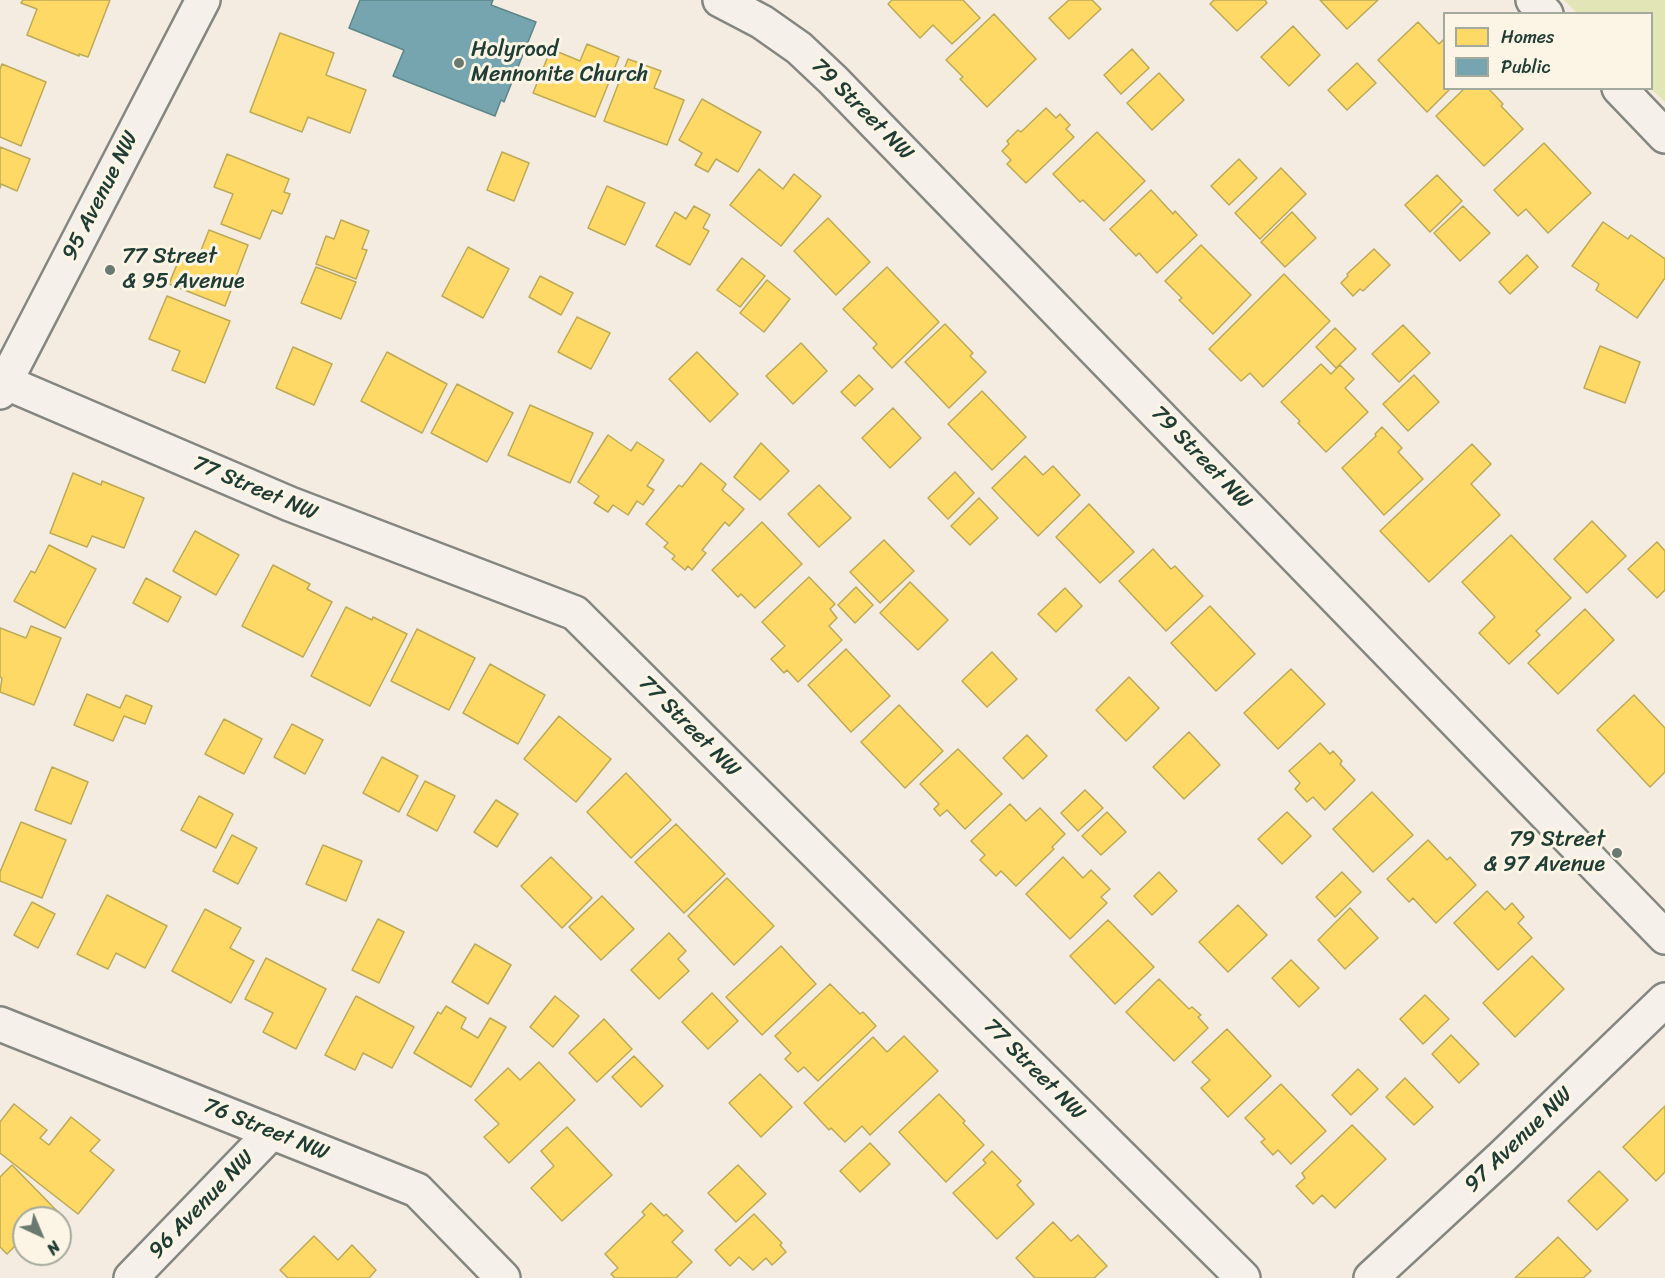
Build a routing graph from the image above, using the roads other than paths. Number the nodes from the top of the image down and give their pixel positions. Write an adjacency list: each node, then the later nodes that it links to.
1 (203, 0): 7 (street, 95 Avenue NW)
2 (720, 0): 8 (street, 79 Street NW)
3 (1533, 0): 4 (street)
4 (1544, 12)
5 (1621, 90): 6 (street)
6 (1665, 136)
7 (2, 385): 14 (street, 77 Street NW)
8 (1665, 937)
9 (1665, 1000): 15 (street, 97 Avenue NW)
10 (0, 1024): 11 (street, 76 Street NW)
11 (272, 1132): 12 (street, 96 Avenue NW); 13 (street, 76 Street NW)
12 (131, 1278)
13 (503, 1278)
14 (1243, 1278)
15 (1371, 1278)

